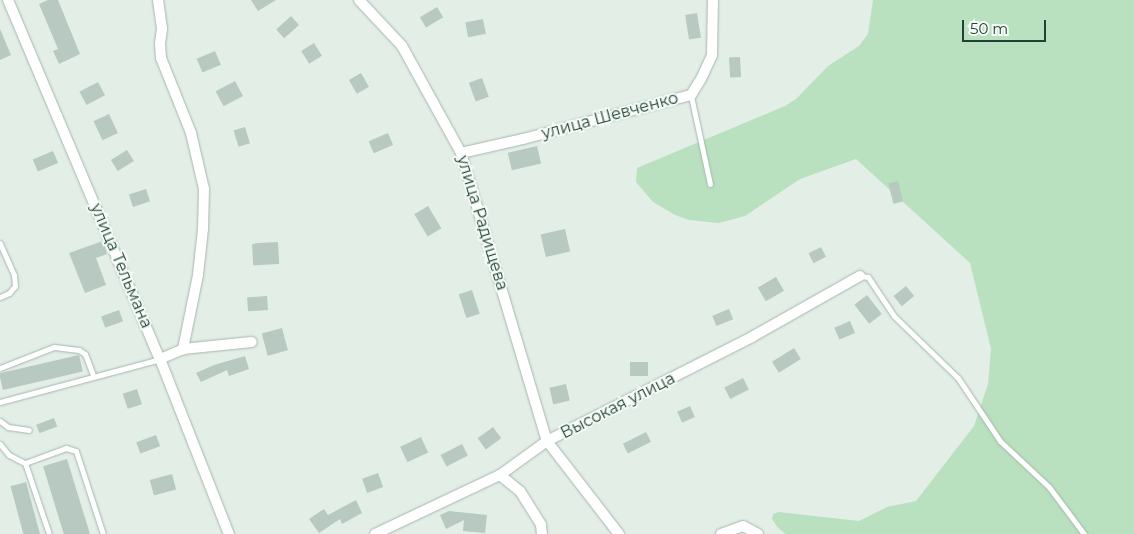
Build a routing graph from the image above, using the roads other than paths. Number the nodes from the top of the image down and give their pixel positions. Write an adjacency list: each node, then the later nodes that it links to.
1 (8, 0): 13 (street, улица Тельмана)
2 (158, 0): 12 (street)
3 (359, 0): 6 (street, улица Радищева)
4 (713, 0): 5 (street, улица Шевченко)
5 (691, 95): 6 (street, улица Шевченко); 7 (lane)
6 (461, 153): 19 (street, улица Радищева)
7 (710, 184)
8 (0, 243): 10 (lane)
9 (860, 276): 19 (street, Высокая улица); 31 (lane)
10 (0, 297)
11 (252, 342): 12 (street)
12 (183, 349): 13 (street)
13 (160, 359): 15 (lane); 25 (street, улица Тельмана)
14 (0, 368): 15 (lane)
15 (93, 376): 16 (lane)
16 (0, 402)
17 (0, 421): 18 (lane)
18 (29, 430)
19 (547, 441): 22 (street, Высокая улица); 28 (street)
20 (0, 444): 21 (lane)
21 (25, 463): 23 (lane); 24 (lane)
22 (500, 475): 26 (street, Высокая улица); 27 (street)
23 (49, 534)
24 (103, 534)
25 (229, 534)
26 (375, 534)
27 (542, 534)
28 (619, 534)
29 (721, 534): 30 (street)
30 (758, 534)
31 (1084, 534)

